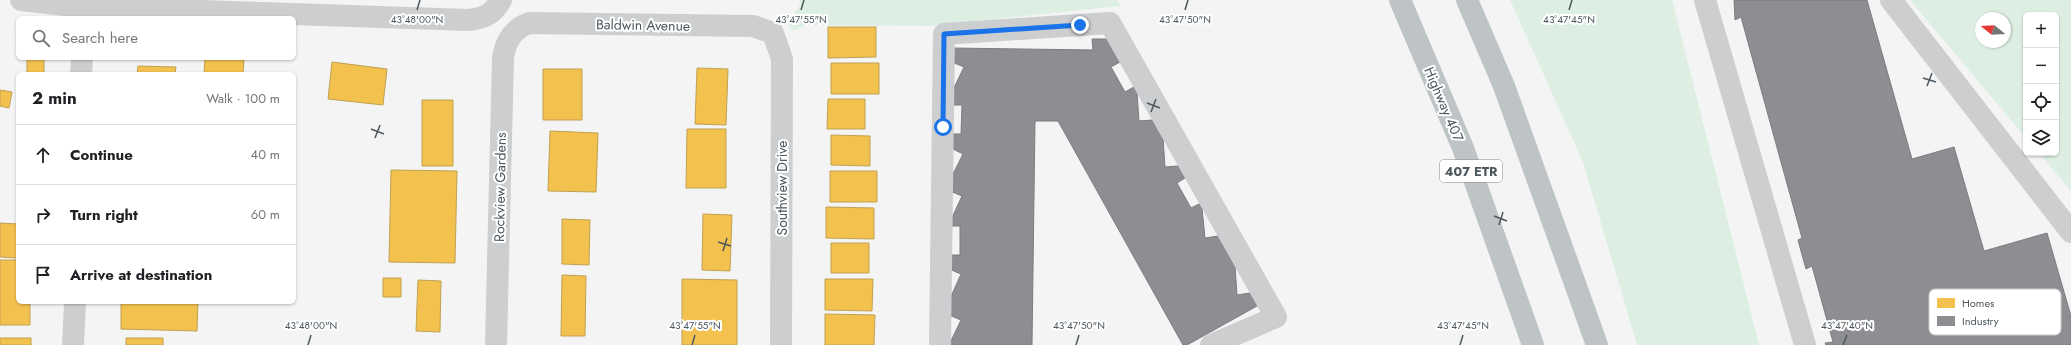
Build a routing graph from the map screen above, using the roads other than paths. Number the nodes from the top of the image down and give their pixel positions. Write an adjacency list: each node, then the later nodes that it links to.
1 (22, 0): 7 (street)
2 (1400, 0): 21 (highway, Highway 407 / 407 ETR)
3 (1467, 0): 22 (highway)
4 (1705, 0): 23 (street)
5 (1891, 0): 14 (street)
6 (498, 6): 9 (street)
7 (83, 13): 8 (street)
8 (248, 16)
9 (296, 17)
10 (514, 32): 11 (street, Baldwin Avenue); 17 (street, Rockview Gardens)
11 (773, 33): 18 (street, Southview Drive)
12 (82, 60): 13 (street)
13 (81, 72)
14 (2071, 232)
15 (75, 304): 16 (street)
16 (73, 345)
17 (496, 345)
18 (781, 345)
19 (940, 345): 20 (street)
20 (1211, 345)
21 (1533, 345)
22 (1597, 345)
23 (1805, 345)

